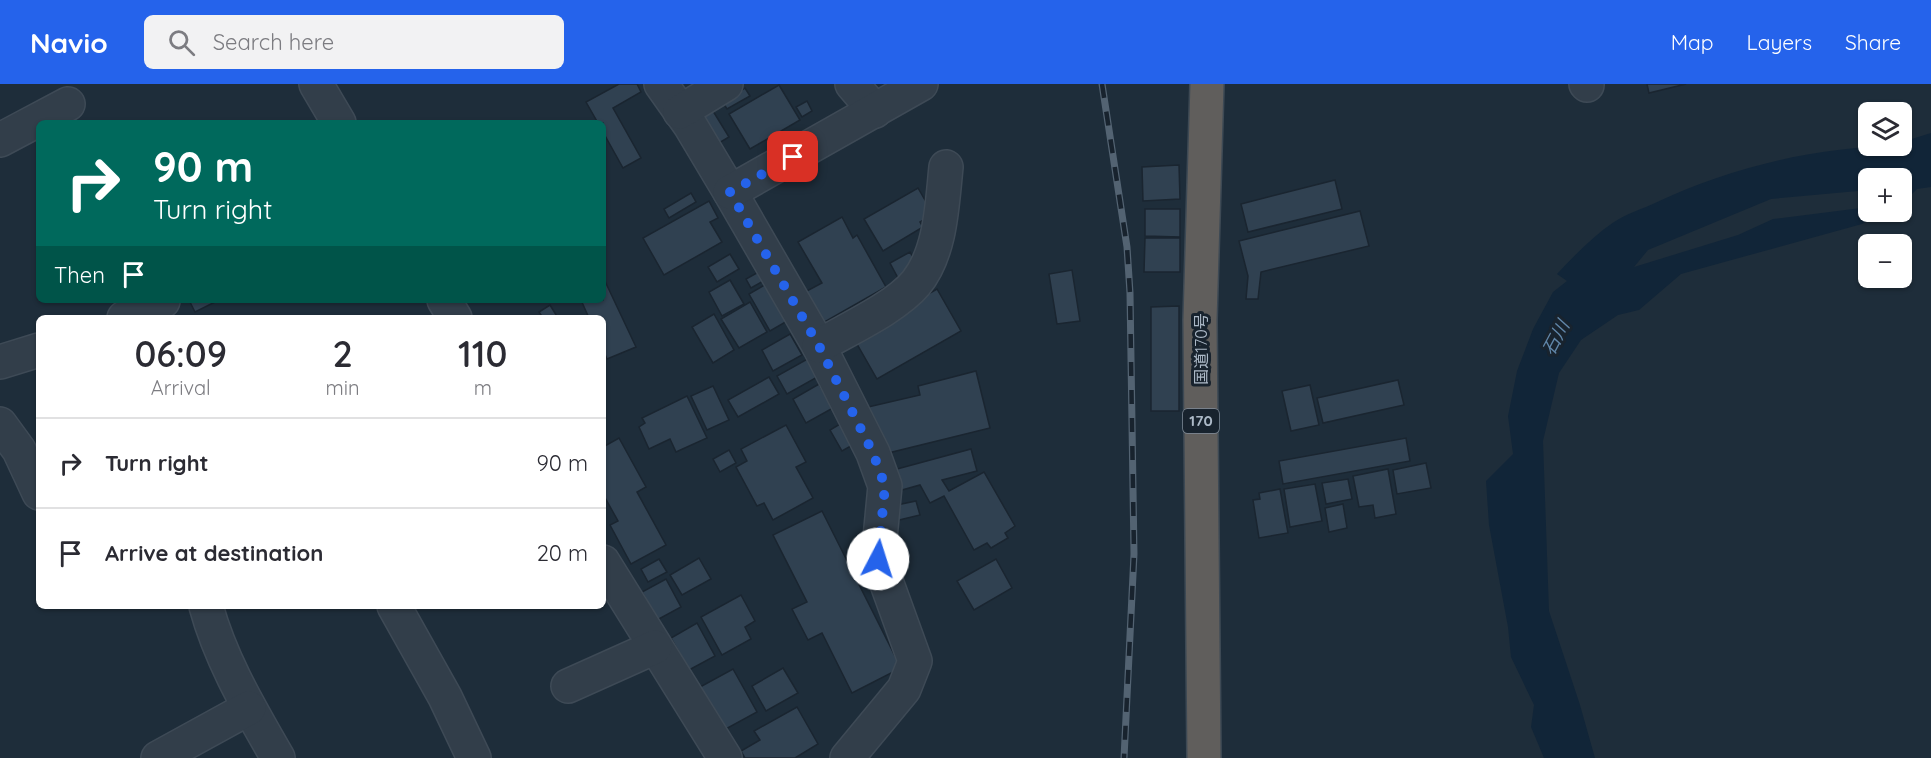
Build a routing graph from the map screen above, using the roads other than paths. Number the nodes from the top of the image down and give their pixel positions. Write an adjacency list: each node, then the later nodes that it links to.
1 (316, 84): 11 (street)
2 (661, 84): 9 (street)
3 (726, 84): 9 (street)
4 (852, 84): 8 (street)
5 (921, 84): 8 (street)
6 (1207, 84): 34 (highway, 国道170号 / 170)
7 (68, 104): 10 (street)
8 (875, 111): 15 (street)
9 (680, 112): 15 (street)
10 (38, 120)
11 (337, 120)
12 (36, 121): 13 (street)
13 (0, 140)
14 (946, 167): 18 (street)
15 (730, 192): 18 (street)
16 (156, 303): 17 (street)
17 (130, 315)
18 (819, 346): 33 (street)
19 (36, 351): 20 (street)
20 (0, 362)
21 (0, 424): 22 (street)
22 (36, 487)
23 (606, 567): 26 (street)
24 (207, 609): 28 (street)
25 (396, 609): 31 (street)
26 (655, 647): 27 (street); 32 (street)
27 (568, 686)
28 (249, 708): 29 (street); 30 (street)
29 (158, 758)
30 (278, 758)
31 (474, 758)
32 (725, 758)
33 (847, 758)
34 (1204, 758)

